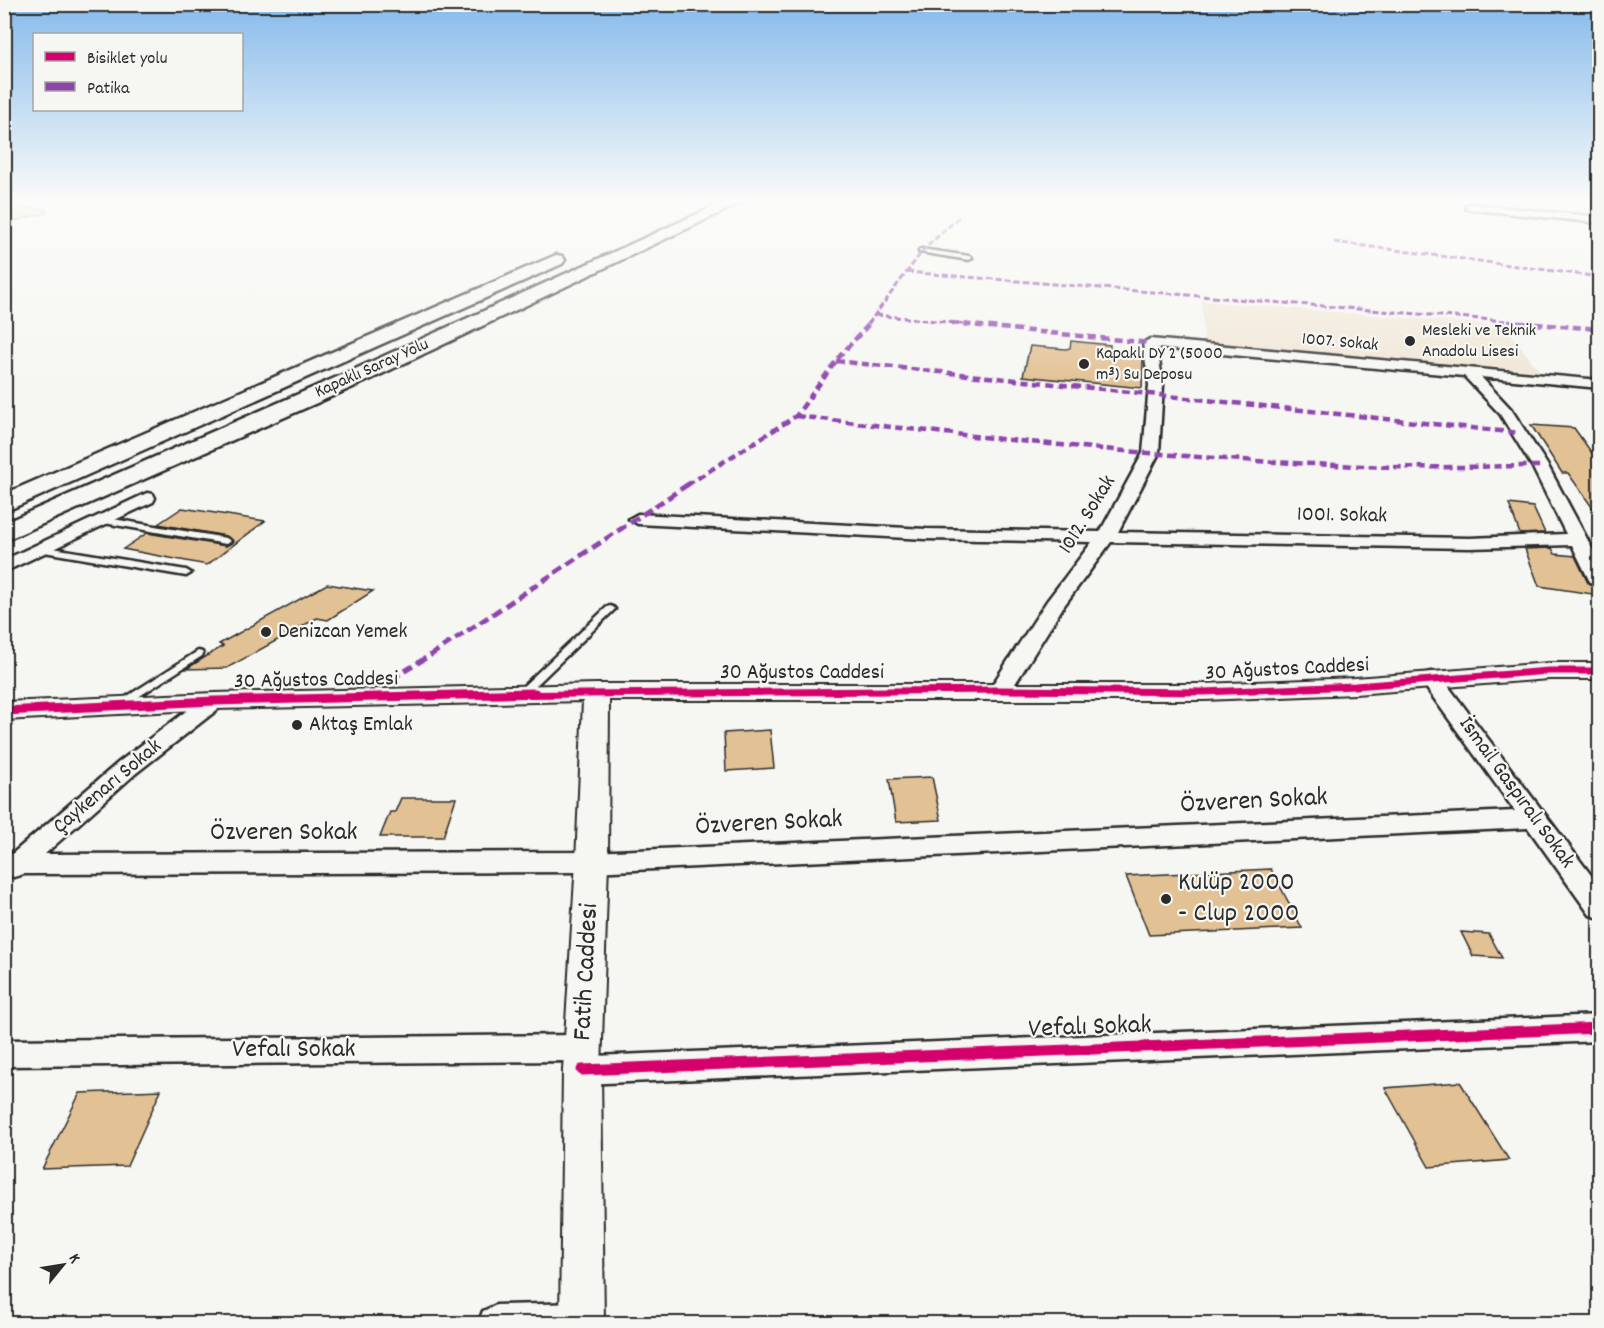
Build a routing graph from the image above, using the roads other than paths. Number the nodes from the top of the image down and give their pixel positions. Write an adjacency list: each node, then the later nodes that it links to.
1 (548, 263): 7 (highway, Kapaklı Saray Yolu)
2 (603, 263): 10 (highway, Kapaklı Saray Yolu)
3 (1150, 343): 4 (street, 1007. Sokak); 11 (street, 1012. Sokak)
4 (1470, 374): 5 (street, 1007. Sokak); 12 (street)
5 (1599, 384)
6 (147, 498): 9 (street)
7 (4, 504)
8 (638, 519): 11 (street, 1001. Sokak)
9 (101, 520): 13 (lane); 14 (street)
10 (4, 533)
11 (1107, 536): 12 (street, 1001. Sokak); 22 (street, 1012. Sokak)
12 (1577, 539): 17 (street)
13 (226, 541)
14 (41, 549): 15 (street); 16 (lane)
15 (4, 567)
16 (186, 573)
17 (1599, 582)
18 (610, 609): 24 (lane)
19 (198, 654): 26 (lane)
20 (1599, 671): 21 (street, 30 Ağustos Caddesi)
21 (1431, 679): 22 (street, 30 Ağustos Caddesi); 28 (street, İsmail Gaspıralı Sokak)
22 (999, 690): 23 (street, 30 Ağustos Caddesi)
23 (596, 692): 24 (street, 30 Ağustos Caddesi); 29 (street, Fatih Caddesi)
24 (520, 694): 25 (street, 30 Ağustos Caddesi)
25 (213, 701): 26 (street, 30 Ağustos Caddesi); 30 (street, Çaykenarı Sokak)
26 (117, 706): 27 (street, 30 Ağustos Caddesi)
27 (4, 711)
28 (1535, 819): 29 (street, Özveren Sokak); 31 (street, İsmail Gaspıralı Sokak)
29 (592, 862): 30 (street, Özveren Sokak); 34 (street, Fatih Caddesi)
30 (9, 868)
31 (1599, 909)
32 (1599, 1029): 34 (street, Vefalı Sokak)
33 (4, 1053): 34 (street, Vefalı Sokak)
34 (583, 1059): 36 (street, Fatih Caddesi)
35 (496, 1323): 36 (street)
36 (582, 1323)

